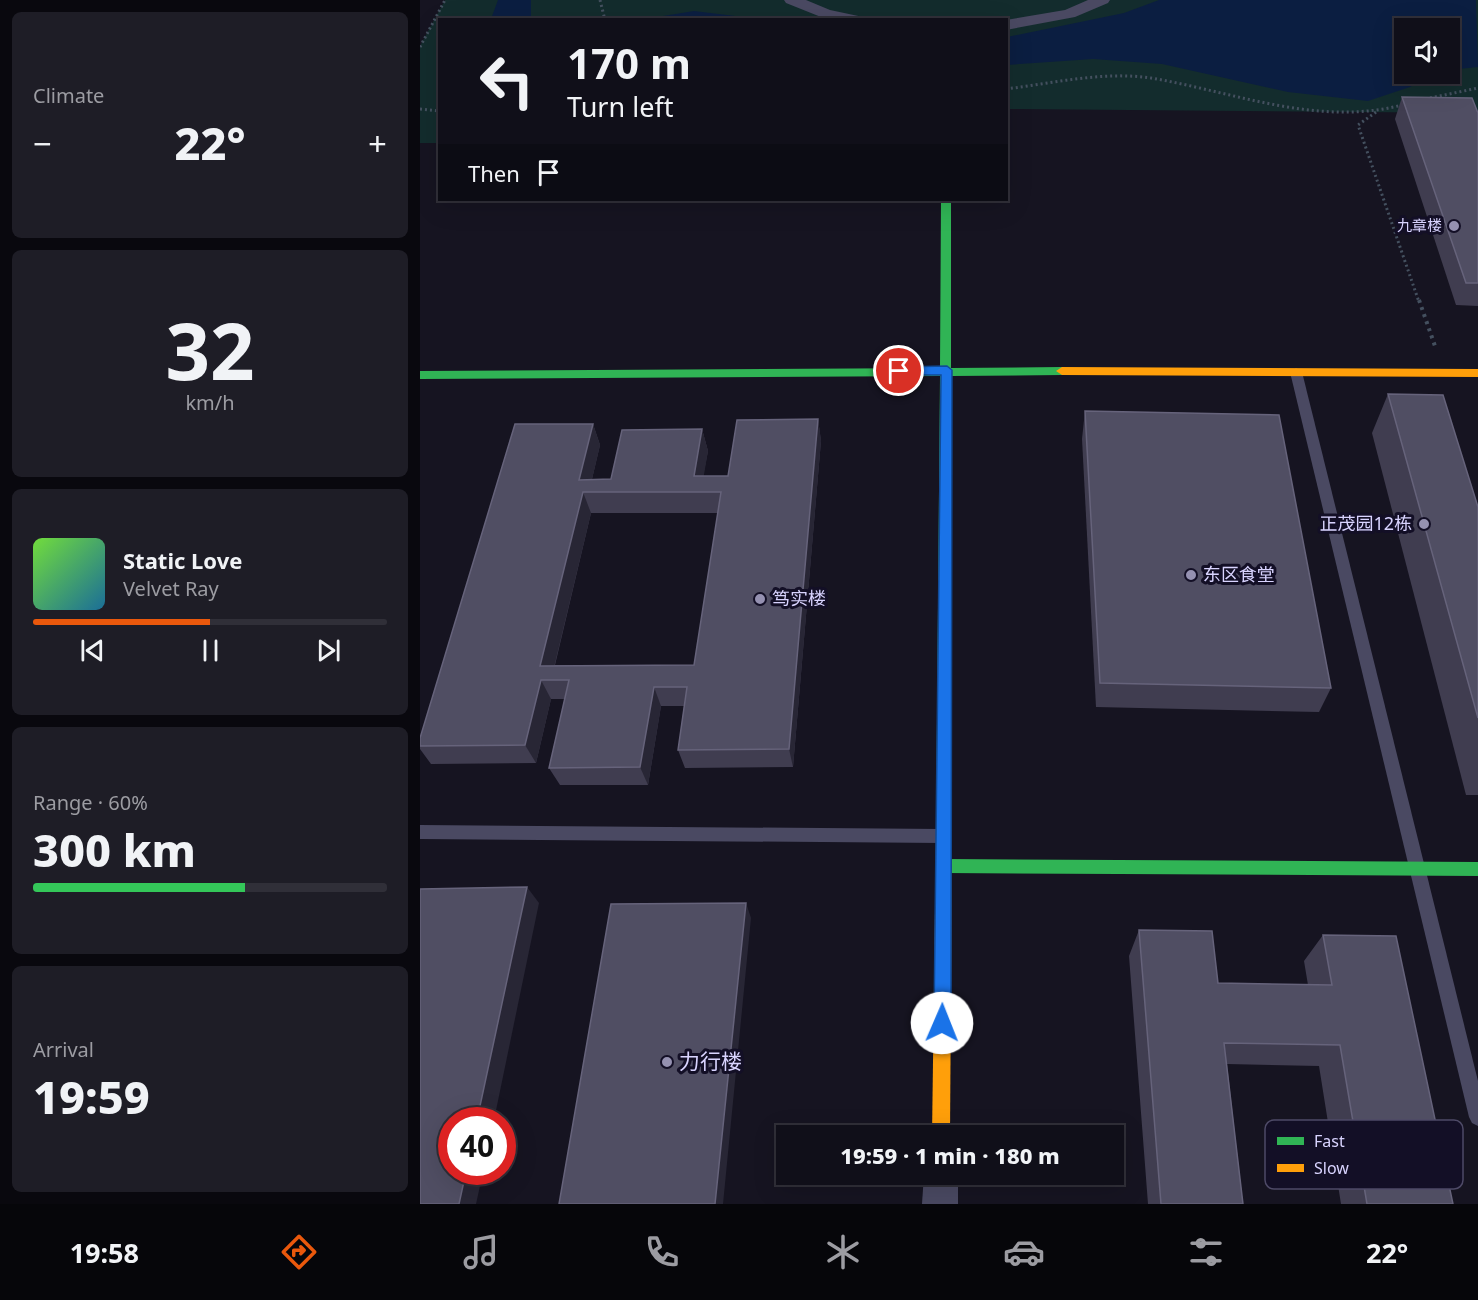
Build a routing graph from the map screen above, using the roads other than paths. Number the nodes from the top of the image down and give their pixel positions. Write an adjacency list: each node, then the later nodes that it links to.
1 (792, 0): 3 (street)
2 (1102, 0): 4 (street)
3 (847, 18)
4 (1008, 25)
5 (946, 201): 6 (street)
6 (947, 370): 7 (street); 9 (street); 11 (street)
7 (1296, 372): 8 (street); 13 (lane)
8 (1478, 373)
9 (420, 375)
10 (420, 832): 11 (lane)
11 (945, 836): 12 (street)
12 (944, 866): 13 (street); 16 (street)
13 (1417, 869): 14 (street); 15 (lane)
14 (1478, 870)
15 (1478, 1117)
16 (941, 1125)
17 (940, 1185): 18 (street)
18 (940, 1204)

